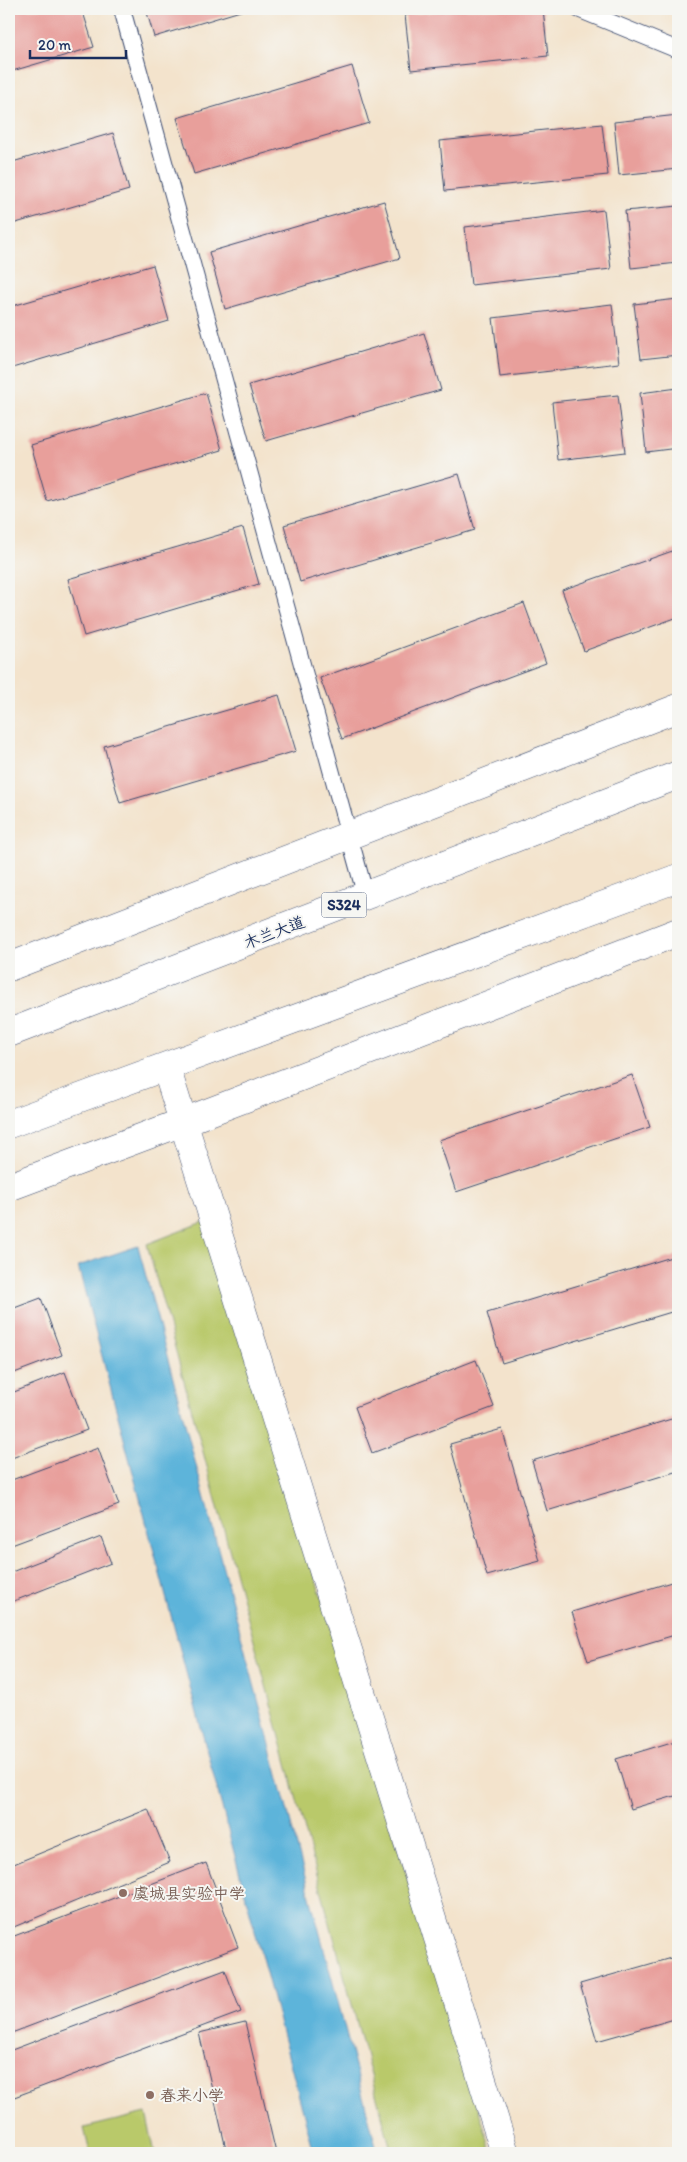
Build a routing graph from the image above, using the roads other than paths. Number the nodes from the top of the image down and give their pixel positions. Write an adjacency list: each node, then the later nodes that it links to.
1 (122, 9): 6 (lane)
2 (578, 9): 3 (lane)
3 (678, 50)
4 (678, 708): 6 (main road)
5 (678, 775): 8 (main road, 木兰大道 / S324)
6 (349, 835): 8 (lane); 10 (main road)
7 (678, 878): 12 (main road)
8 (366, 897): 11 (main road, 木兰大道 / S324)
9 (678, 932): 13 (main road)
10 (9, 967)
11 (9, 1032)
12 (166, 1067): 13 (main road); 14 (main road)
13 (183, 1122): 15 (main road); 16 (main road)
14 (9, 1124)
15 (9, 1187)
16 (505, 2153)

